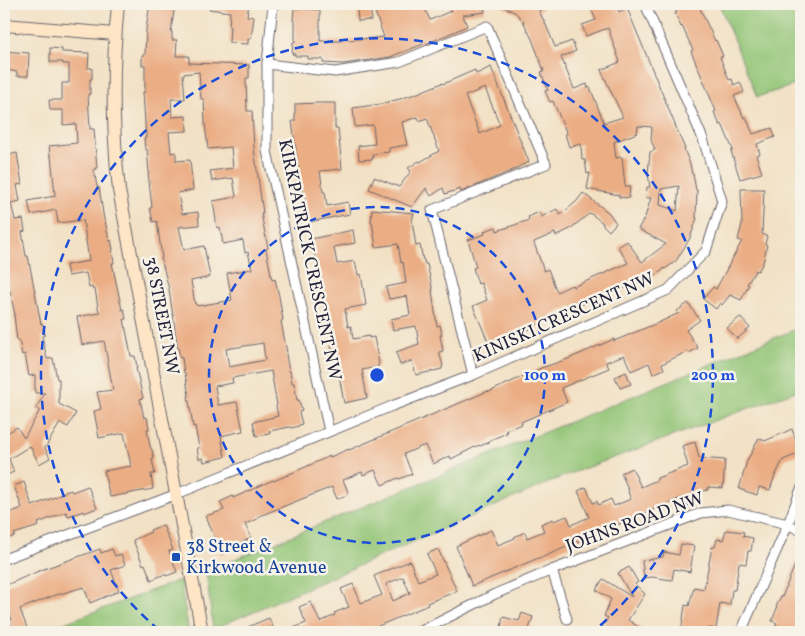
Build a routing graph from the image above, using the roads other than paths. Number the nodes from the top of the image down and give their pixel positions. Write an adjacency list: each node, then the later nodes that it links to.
1 (118, 4): 5 (street, 38 STREET NW)
2 (273, 4): 6 (street, KIRKPATRICK CRESCENT NW)
3 (644, 4): 7 (street, KINISKI CRESCENT NW)
4 (4, 25): 5 (street)
5 (115, 34): 10 (street, 38 STREET NW)
6 (266, 64): 7 (street); 8 (street, KIRKPATRICK CRESCENT NW)
7 (473, 375): 8 (street, KINISKI CRESCENT NW)
8 (329, 431): 10 (street, KINISKI CRESCENT NW)
9 (801, 489): 11 (street)
10 (177, 494): 13 (street, KINISKI CRESCENT NW); 16 (street, 38 STREET NW)
11 (788, 524): 12 (street, JOHNS ROAD NW); 14 (street, JOHNS ROAD NW); 18 (street)
12 (801, 531)
13 (4, 559)
14 (552, 570): 15 (street, JOHNS ROAD NW); 17 (street, JOHNS ROAD NW)
15 (566, 619)
16 (202, 632)
17 (419, 632)
18 (740, 632)

